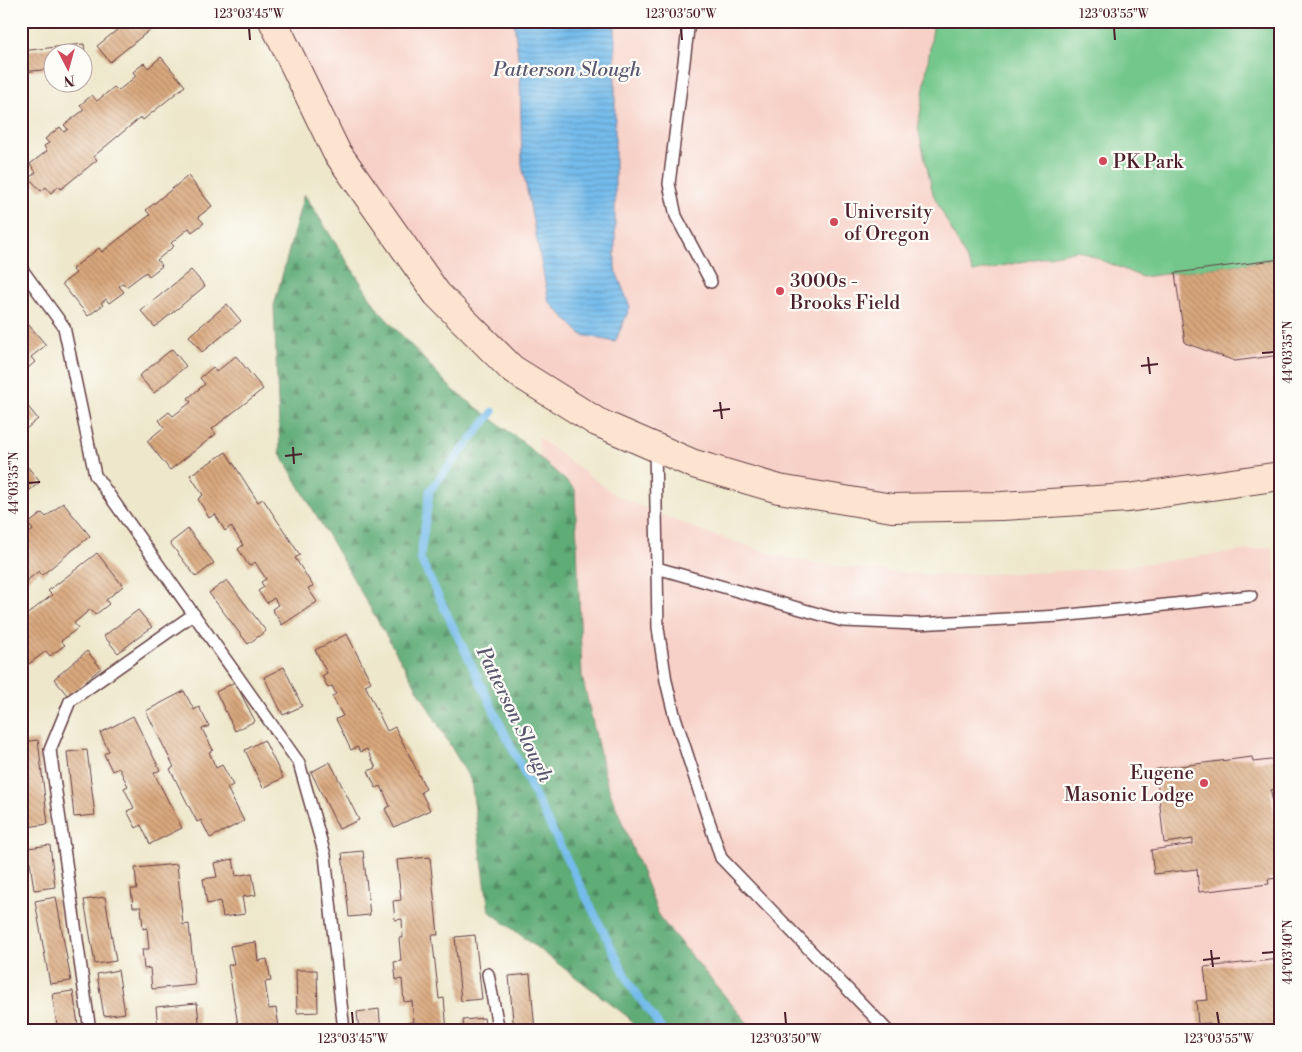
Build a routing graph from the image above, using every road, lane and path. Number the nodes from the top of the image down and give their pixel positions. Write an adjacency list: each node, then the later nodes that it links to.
1 (273, 21): 5 (main road)
2 (689, 21): 4 (lane)
3 (21, 268): 9 (lane)
4 (711, 282)
5 (655, 447): 6 (main road); 7 (lane)
6 (1281, 476)
7 (657, 568): 8 (lane); 14 (lane)
8 (1252, 596)
9 (194, 614): 11 (lane); 12 (lane)
10 (488, 974): 13 (lane)
11 (90, 1031)
12 (344, 1031)
13 (499, 1031)
14 (888, 1031)

